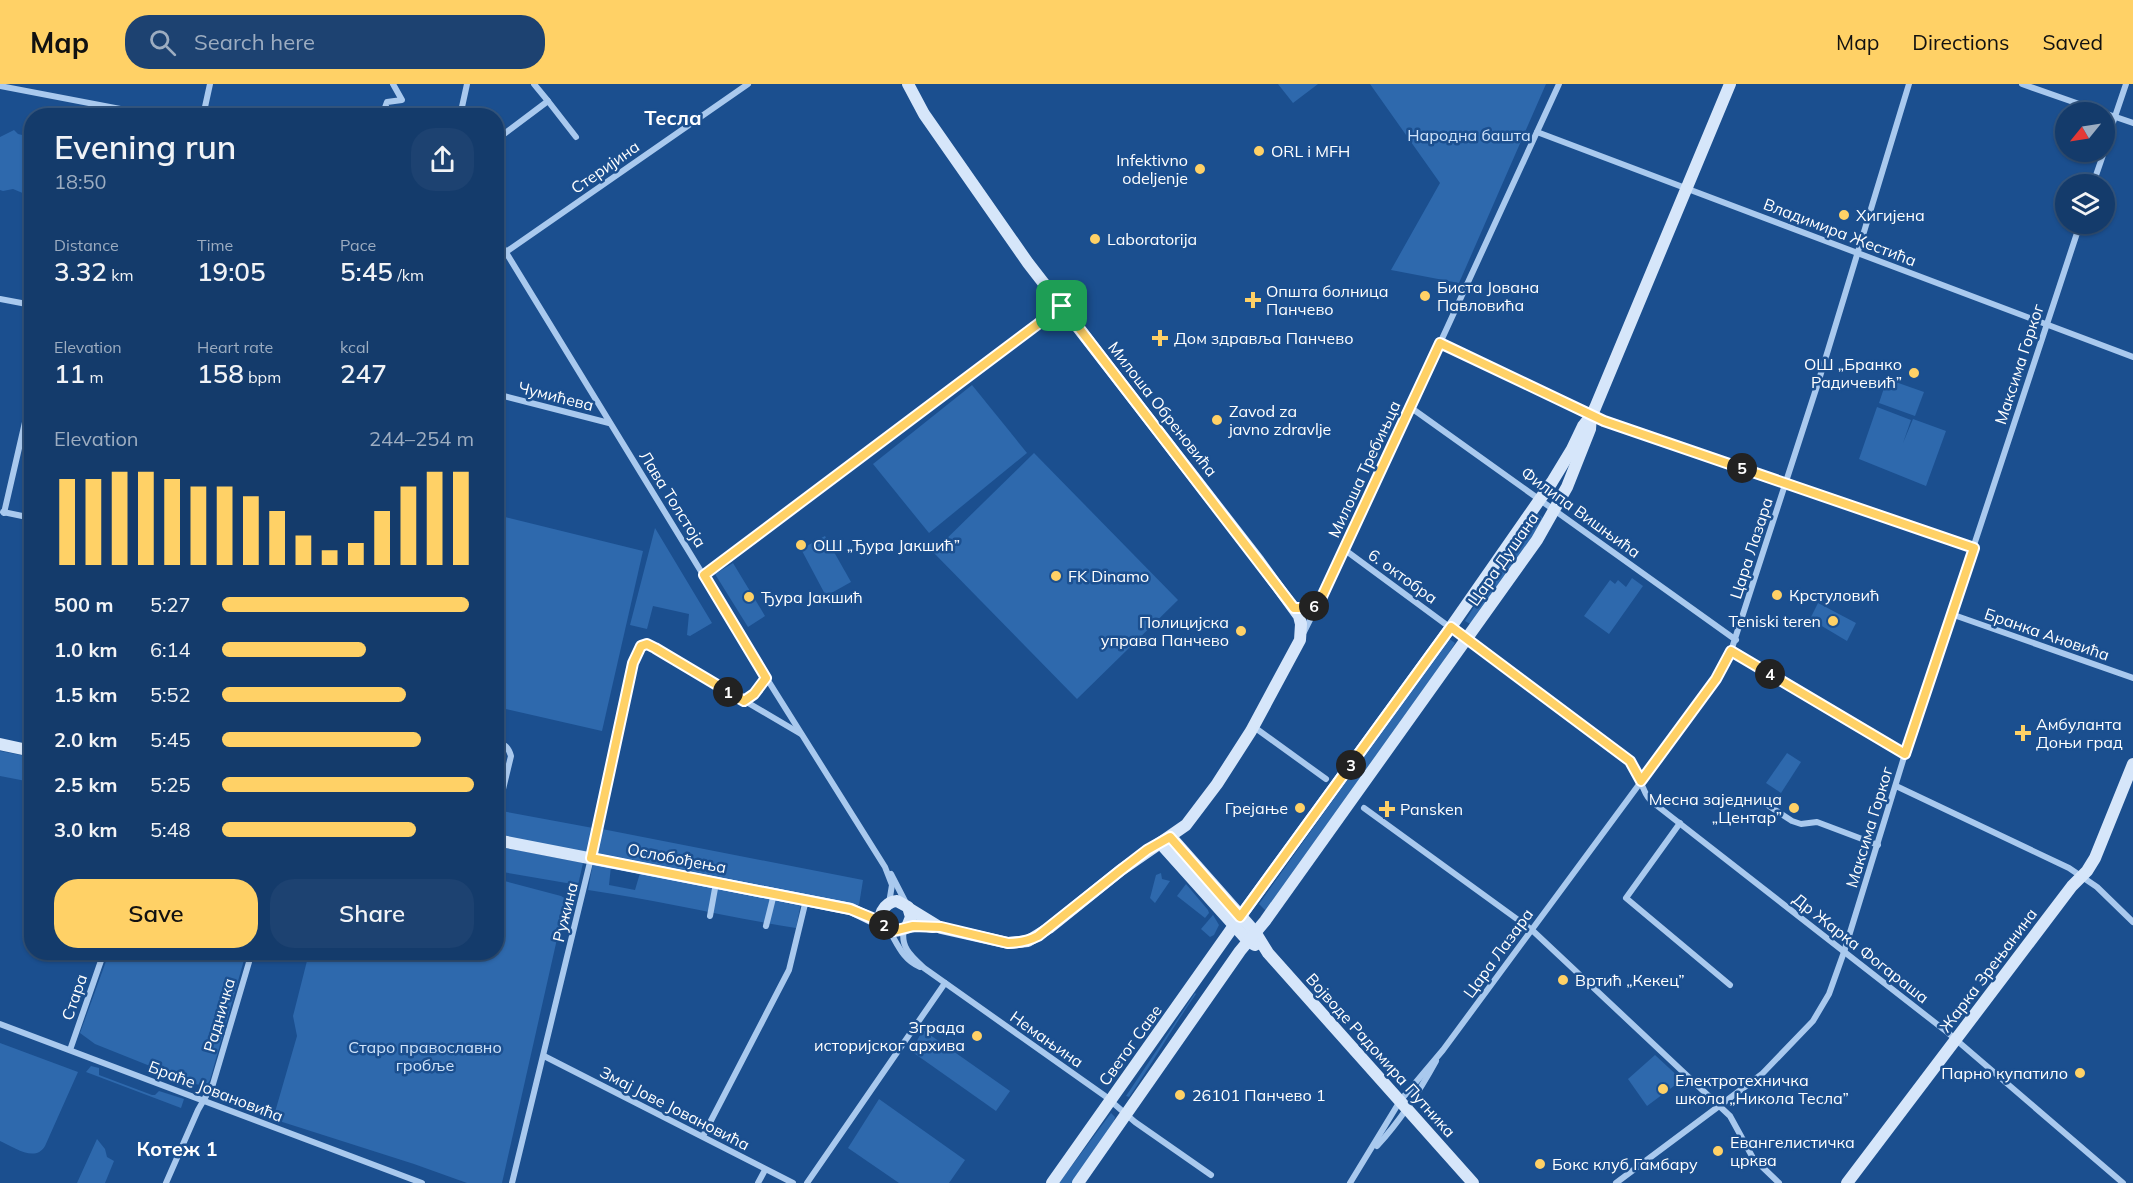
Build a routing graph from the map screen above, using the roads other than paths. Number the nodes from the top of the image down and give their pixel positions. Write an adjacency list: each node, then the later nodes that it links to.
1 (210, 84): 19 (street)
2 (393, 84): 20 (street)
3 (467, 84): 21 (street)
4 (534, 84): 16 (street)
5 (748, 84): 31 (street, Стеријина)
6 (898, 84): 22 (street)
7 (908, 84): 15 (street)
8 (914, 84): 15 (street)
9 (1559, 84): 25 (street, Милоша Требињца)
10 (1730, 84): 28 (street, Цара Душана)
11 (1908, 84): 32 (street, Цара Лазара)
12 (2022, 84): 17 (street)
13 (2126, 84): 23 (street)
14 (0, 86): 18 (street)
15 (917, 100): 22 (street)
16 (548, 101): 26 (street); 27 (street)
17 (2072, 102)
18 (115, 108)
19 (205, 108)
20 (385, 108)
21 (462, 108)
22 (924, 114): 35 (street, Милоша Обреновића)
23 (2115, 117): 24 (street)
24 (2133, 123)
25 (1538, 132): 28 (street, Владимира Жестића); 37 (street, Милоша Требињца)
26 (504, 134)
27 (576, 137)
28 (1685, 188): 32 (street, Владимира Жестића); 41 (street, Цара Душана)
29 (2077, 234): 36 (street, Максима Горког)
30 (504, 249): 31 (street, Лава Толстоја)
31 (506, 252): 42 (street, Лава Толстоја)
32 (1857, 252): 36 (street, Владимира Жестића); 44 (street, Цара Лазара)
33 (0, 299): 34 (street)
34 (24, 303)
35 (1062, 306): 51 (street); 53 (street, Милоша Обреновића)
36 (2046, 325): 38 (street, Владимира Жестића); 49 (street, Максима Горког)
37 (1440, 343): 40 (street, Милоша Требињца); 41 (street)
38 (2133, 357)
39 (504, 396): 42 (street, Чумићева)
40 (1410, 407): 45 (street, Филипа Вишњића); 50 (street, Милоша Требињца)
41 (1592, 416): 44 (street); 45 (street, Цара Душана); 46 (street, Цара Душана)
42 (610, 423): 51 (street, Лава Толстоја)
43 (24, 424): 47 (street)
44 (1785, 484): 49 (street); 58 (street, Цара Лазара)
45 (1540, 499): 46 (street, Филипа Вишњића); 55 (street, Цара Душана)
46 (1555, 511): 56 (street, Цара Душана); 58 (street, Филипа Вишњића)
47 (2, 512): 48 (street)
48 (24, 516)
49 (1974, 548): 54 (street, Максима Горког)
50 (1345, 550): 52 (street, Милоша Требињца); 55 (street, 6. октобра)
51 (704, 575): 60 (street, Лава Толстоја)
52 (1319, 603): 53 (street); 57 (street, Милоша Требињца)
53 (1294, 608): 57 (street, Милоша Обреновића)
54 (1951, 614): 61 (street, Бранка Ановића); 68 (street, Максима Горког)
55 (1451, 627): 56 (street, 6. октобра); 90 (street, Цара Душана)
56 (1467, 639): 71 (street, 6. октобра); 97 (street, Цара Душана)
57 (1299, 640): 63 (street, Милоша Требињца)
58 (1736, 640): 59 (street, Цара Лазара)
59 (1731, 651): 68 (street); 71 (street, Цара Лазара)
60 (766, 678): 62 (street); 64 (street, Лава Толстоја)
61 (2133, 678)
62 (744, 701): 64 (street); 80 (street, Ружина)
63 (1254, 727): 70 (street); 77 (street, Милоша Требињца)
64 (802, 735): 81 (street, Лава Толстоја)
65 (0, 744): 67 (street)
66 (504, 745): 72 (street)
67 (24, 749)
68 (1905, 754): 73 (street, Максима Горког)
69 (2133, 764): 82 (street, Жарка Зрењанина)
70 (1326, 779)
71 (1641, 781): 76 (street, Др Жарка Фогараша); 96 (street, Цара Лазара)
72 (504, 785)
73 (1896, 786): 79 (street, Максима Горког); 82 (street)
74 (1769, 806): 79 (street)
75 (1364, 808): 96 (street)
76 (1680, 823): 98 (street, Др Жарка Фогараша); 103 (street)
77 (1166, 840): 90 (street, Војводе Радомира Путника); 94 (street)
78 (504, 842): 80 (street, Ослобођења)
79 (1878, 844): 98 (street, Максима Горког)
80 (591, 858): 83 (street, Ослобођења); 108 (street, Ружина)
81 (885, 867): 86 (street, Лава Толстоја); 87 (street, Лава Толстоја)
82 (2082, 875): 91 (street); 105 (street, Жарка Зрењанина)
83 (716, 883): 84 (street, Ослобођења); 89 (street)
84 (774, 894): 85 (street, Ослобођења); 92 (street)
85 (806, 900): 88 (street, Ослобођења); 114 (street)
86 (888, 903): 87 (street); 88 (street, Ослобођења); 93 (street)
87 (908, 907): 94 (street); 95 (street)
88 (850, 909): 93 (street, Ослобођења)
89 (710, 916)
90 (1237, 921): 97 (street, Војводе Радомира Путника); 110 (street, Светог Саве)
91 (2133, 922)
92 (766, 926)
93 (886, 927): 95 (street); 101 (street)
94 (941, 927): 95 (street)
95 (906, 928): 101 (street)
96 (1532, 930): 107 (street, Цара Лазара); 112 (street)
97 (1252, 937): 111 (street, Војводе Радомира Путника); 113 (street)
98 (1844, 952): 105 (street, Др Жарка Фогараша); 112 (street, Максима Горког)
99 (101, 960): 106 (street, Стара)
100 (250, 960): 109 (street, Радничка)
101 (924, 968): 102 (street, Немањина)
102 (945, 983): 110 (street, Немањина); 123 (street)
103 (1730, 985)
104 (0, 1024): 106 (street, Браће Јовановића)
105 (1956, 1040): 130 (street, Жарка Зрењанина); 131 (street, Др Жарка Фогараша)
106 (70, 1050): 109 (street, Браће Јовановића)
107 (1443, 1050): 111 (street, Цара Лазара); 111 (street, Цара Лазара)
108 (544, 1056): 114 (street, Змај Јове Јовановића); 120 (street, Ружина)
109 (204, 1101): 118 (street, Радничка); 119 (street, Браће Јовановића)
110 (1111, 1101): 113 (street, Немањина); 124 (street, Светог Саве)
111 (1404, 1105): 115 (street); 115 (street); 127 (street, Војводе Радомира Путника)
112 (1719, 1106): 128 (street, Максима Горког); 129 (street)
113 (1126, 1114): 117 (street, Немањина); 125 (street)
114 (703, 1136): 116 (street, Змај Јове Јовановића)
115 (1370, 1154): 126 (street)
116 (765, 1170): 121 (street); 122 (street, Змај Јове Јовановића)
117 (1211, 1175)
118 (166, 1183)
119 (422, 1183)
120 (512, 1183)
121 (758, 1183)
122 (793, 1183)
123 (807, 1183)
124 (1052, 1183)
125 (1078, 1183)
126 (1350, 1183)
127 (1473, 1183)
128 (1616, 1183)
129 (1779, 1183)
130 (1847, 1183)
131 (2123, 1183)

